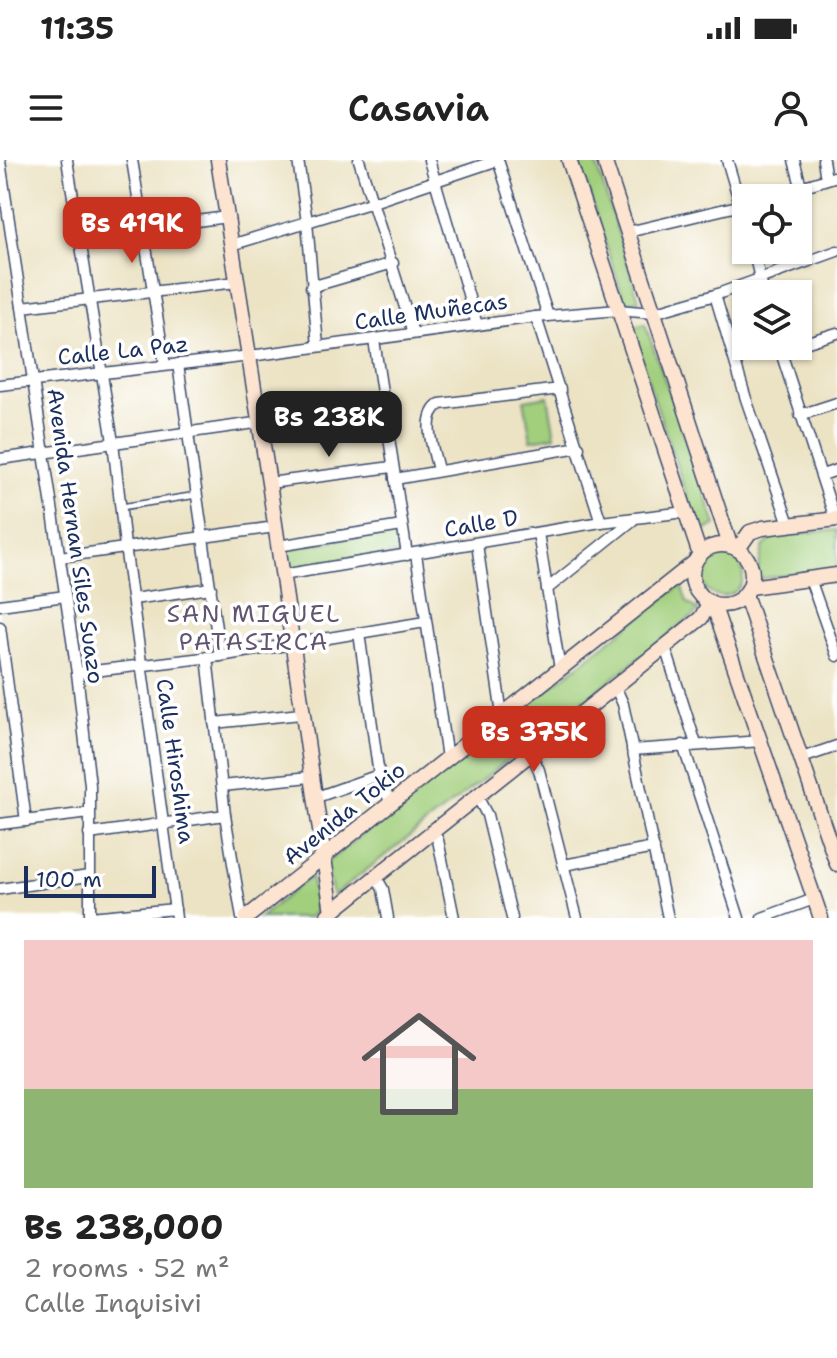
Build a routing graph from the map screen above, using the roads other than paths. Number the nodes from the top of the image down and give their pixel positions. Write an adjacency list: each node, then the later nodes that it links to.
1 (67, 160): 23 (street, Calle Hiroshima)
2 (132, 160): 21 (street)
3 (218, 160): 22 (street)
4 (298, 160): 24 (street)
5 (359, 160): 19 (street)
6 (429, 160): 15 (street)
7 (498, 160): 15 (street); 40 (street)
8 (569, 160): 38 (street)
9 (604, 160): 26 (street)
10 (727, 160): 16 (street)
11 (794, 160): 17 (street)
12 (823, 160): 14 (street)
13 (0, 161): 37 (street, Avenida Hernan Siles Suazo)
14 (831, 177): 18 (street)
15 (436, 181): 19 (street); 42 (street)
16 (736, 184)
17 (800, 184)
18 (808, 184)
19 (373, 202): 24 (street); 29 (street)
20 (732, 208): 26 (street)
21 (140, 211): 23 (street); 25 (street)
22 (227, 217): 25 (street); 27 (street)
23 (76, 219): 36 (street, Calle Hiroshima)
24 (307, 222): 27 (street); 33 (street)
25 (143, 228): 34 (street)
26 (628, 232): 39 (street)
27 (231, 245): 32 (street)
28 (837, 251): 31 (street)
29 (393, 263): 33 (street); 43 (street)
30 (756, 264): 31 (street)
31 (760, 278): 35 (street)
32 (237, 282): 34 (street); 48 (street)
33 (311, 287): 47 (street)
34 (154, 291): 36 (street); 51 (street)
35 (715, 295): 39 (street); 77 (street)
36 (89, 299): 37 (street); 52 (street, Calle Hiroshima)
37 (22, 307): 53 (street, Avenida Hernan Siles Suazo)
38 (618, 310): 39 (street, Calle Muñecas); 40 (street, Calle Muñecas); 73 (street)
39 (653, 313): 85 (street)
40 (548, 316): 41 (street, Calle Muñecas)
41 (536, 317): 42 (street, Calle Muñecas); 55 (street)
42 (477, 325): 43 (street, Calle Muñecas)
43 (413, 333): 45 (street, Calle Muñecas)
44 (837, 333): 46 (street)
45 (374, 340): 47 (street, Calle Muñecas); 57 (street)
46 (812, 341)
47 (318, 346): 48 (street, Calle Muñecas)
48 (250, 356): 50 (street, Calle La Paz); 59 (street)
49 (783, 360): 58 (street)
50 (178, 364): 51 (street, Calle La Paz); 60 (street)
51 (165, 365): 52 (street, Calle La Paz)
52 (101, 373): 53 (street, Calle La Paz); 61 (street, Calle Hiroshima)
53 (33, 380): 54 (street, Calle La Paz); 63 (street, Avenida Hernan Siles Suazo)
54 (0, 385)
55 (560, 389): 62 (street); 66 (street)
56 (837, 403): 58 (street)
57 (383, 405): 59 (street); 65 (street)
58 (800, 415): 68 (street)
59 (259, 421): 60 (street); 70 (street)
60 (188, 432): 61 (street); 71 (street)
61 (113, 442): 63 (street); 72 (street, Calle Hiroshima)
62 (579, 447): 66 (street); 76 (street)
63 (45, 453): 64 (street); 87 (street, Avenida Hernan Siles Suazo)
64 (0, 459)
65 (392, 467): 69 (street); 70 (street)
66 (438, 470): 69 (street)
67 (837, 470): 68 (street)
68 (822, 475): 74 (street)
69 (395, 479): 78 (street)
70 (269, 483): 79 (street)
71 (198, 495): 72 (lane); 81 (street)
72 (121, 507): 83 (street, Calle Hiroshima)
73 (686, 512): 75 (street, Calle D); 88 (street)
74 (836, 519): 77 (street)
75 (633, 520): 76 (street, Calle D); 93 (street)
76 (601, 522): 80 (street, Calle D)
77 (789, 524): 85 (street)
78 (402, 526): 84 (street); 86 (street)
79 (275, 527): 81 (street); 84 (street)
80 (538, 533): 82 (street, Calle D); 93 (street)
81 (204, 536): 83 (street); 92 (street)
82 (477, 544): 86 (street, Calle D); 112 (street)
83 (125, 546): 87 (street); 96 (street, Calle Hiroshima)
84 (278, 546): 89 (street)
85 (734, 547): 88 (street); 94 (street)
86 (412, 555): 89 (street, Calle D); 99 (street)
87 (60, 557): 95 (street, Avenida Hernan Siles Suazo)
88 (697, 558): 97 (street); 108 (street, Avenida Tokio)
89 (282, 575): 102 (street)
90 (837, 575): 91 (street)
91 (810, 579): 94 (street); 105 (street)
92 (211, 588): 96 (street); 104 (street)
93 (547, 589): 108 (street)
94 (747, 590): 97 (street); 121 (street)
95 (65, 596): 98 (street); 109 (street, Avenida Hernan Siles Suazo)
96 (133, 599): 107 (street, Calle Hiroshima)
97 (711, 603): 103 (street); 114 (street)
98 (0, 605)
99 (425, 622): 101 (street); 120 (street)
100 (0, 627): 130 (street)
101 (359, 633): 102 (street); 122 (street)
102 (292, 644): 104 (street); 111 (street)
103 (665, 647): 110 (street); 115 (street)
104 (220, 656): 106 (street)
105 (837, 656)
106 (207, 657): 107 (street); 113 (street)
107 (142, 665): 109 (street); 132 (street, Calle Hiroshima)
108 (560, 669): 112 (street, Avenida Tokio)
109 (77, 673): 128 (street, Avenida Hernan Siles Suazo)
110 (615, 686): 118 (street); 119 (street)
111 (301, 714): 113 (street); 123 (street)
112 (502, 715): 120 (street, Avenida Tokio)
113 (214, 723): 124 (street)
114 (762, 741): 115 (street); 142 (street)
115 (696, 744): 116 (street)
116 (683, 745): 118 (street); 152 (street)
117 (837, 746): 121 (street)
118 (632, 750): 135 (street)
119 (531, 753): 125 (street); 138 (street)
120 (447, 758): 127 (street, Avenida Tokio)
121 (802, 758): 136 (street)
122 (379, 775): 126 (street); 127 (street)
123 (310, 777): 124 (street); 126 (street)
124 (222, 786): 129 (street)
125 (477, 796): 133 (street); 149 (street)
126 (314, 798): 137 (street)
127 (391, 804): 137 (street, Avenida Tokio)
128 (89, 813): 130 (street); 134 (street, Avenida Hernan Siles Suazo)
129 (225, 815): 132 (street); 146 (street)
130 (26, 821): 131 (street)
131 (0, 824)
132 (165, 824): 134 (street); 143 (street, Calle Hiroshima)
133 (432, 831): 140 (street); 148 (street)
134 (89, 834): 139 (street, Avenida Hernan Siles Suazo)
135 (654, 848): 138 (street); 151 (street)
136 (836, 855)
137 (323, 858): 144 (street); 146 (street, Avenida Tokio)
138 (564, 865): 150 (street)
139 (89, 876): 141 (street); 145 (street, Avenida Hernan Siles Suazo)
140 (376, 877): 144 (street); 147 (street)
141 (0, 889)
142 (814, 899): 153 (street); 154 (street)
143 (176, 914): 145 (street)
144 (330, 916)
145 (90, 918)
146 (244, 918)
147 (388, 918)
148 (454, 918)
149 (512, 918)
150 (577, 918)
151 (668, 918)
152 (739, 918)
153 (762, 918)
154 (821, 918)

